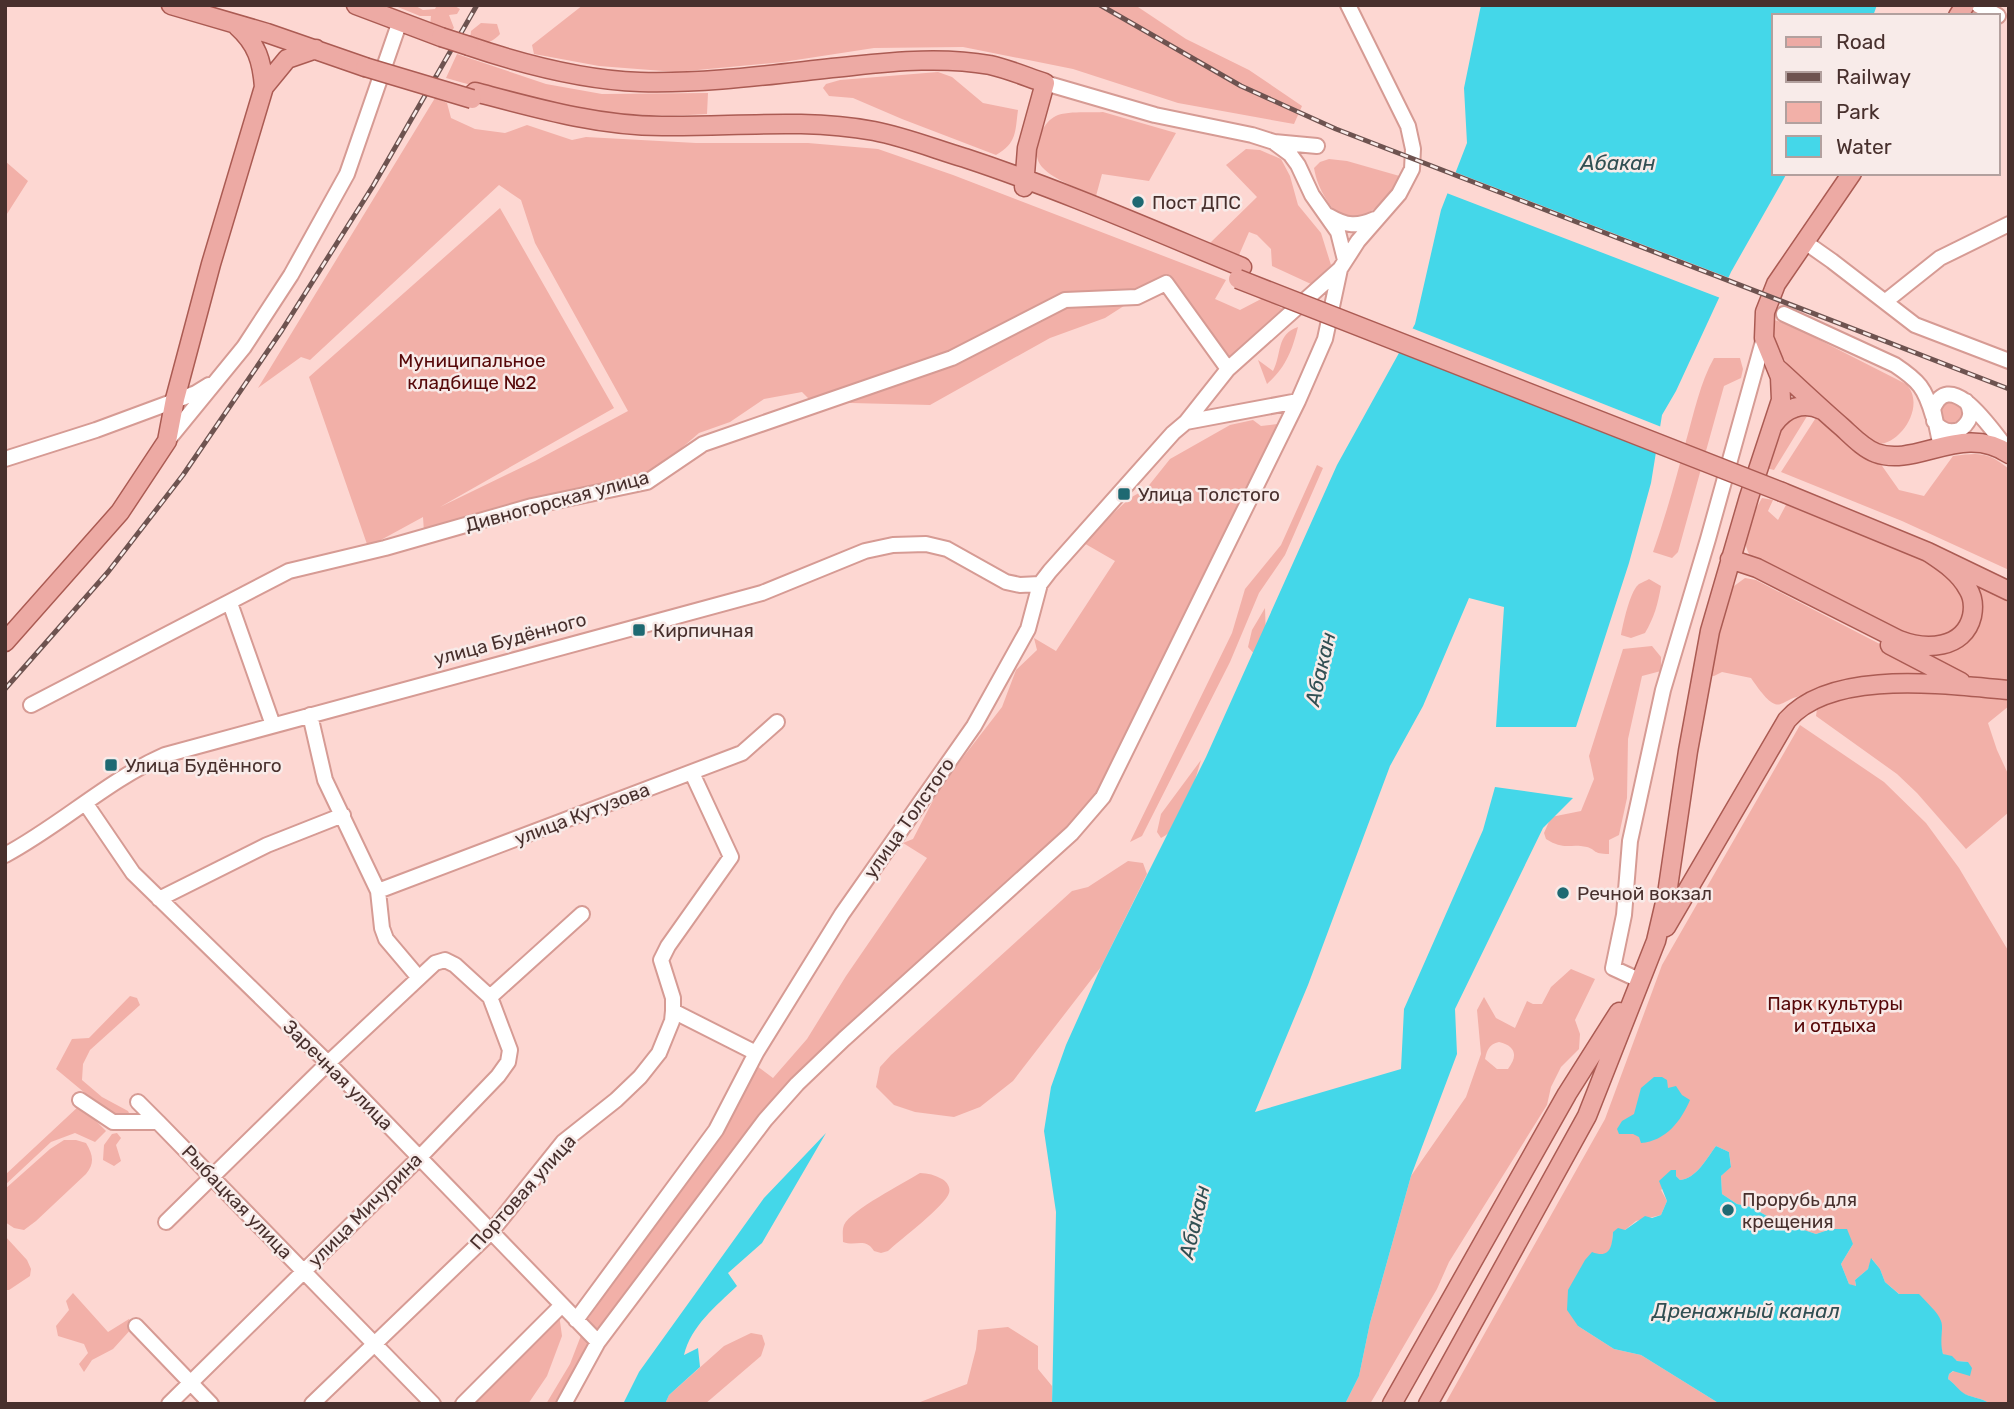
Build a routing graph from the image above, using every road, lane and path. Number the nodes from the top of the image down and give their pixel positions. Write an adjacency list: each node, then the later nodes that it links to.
1 (172, 5): 9 (main road)
2 (199, 5): 11 (main road)
3 (356, 5): 6 (main road)
4 (1348, 5): 21 (street)
5 (1978, 5): 7 (street)
6 (375, 9): 8 (main road)
7 (1994, 14)
8 (400, 21): 12 (main road, bridge); 33 (street)
9 (233, 24): 10 (main road); 13 (main road)
10 (316, 49): 11 (main road); 13 (main road)
11 (367, 63): 18 (main road, bridge)
12 (1045, 83): 14 (street); 16 (main road)
13 (264, 88): 35 (main road)
14 (1274, 142): 15 (street); 20 (street)
15 (1317, 146)
16 (1027, 148): 18 (main road); 19 (main road)
17 (1851, 175): 23 (main road)
18 (1024, 184): 19 (main road); 25 (main road)
19 (1060, 193): 25 (main road)
20 (1325, 213): 21 (street); 24 (street)
21 (1376, 218): 24 (street)
22 (2009, 224): 26 (street)
23 (1805, 242): 26 (street); 28 (main road)
24 (1343, 264): 31 (street, улица Толстого); 36 (street)
25 (1240, 273): 45 (main road, bridge)
26 (1886, 301): 29 (street)
27 (1784, 314): 32 (street)
28 (1764, 338): 30 (main road); 68 (street)
29 (2009, 362)
30 (1777, 368): 37 (main road); 40 (main road)
31 (1228, 369): 39 (street, улица Толстого); 51 (street, Дивногорская улица)
32 (1902, 369): 34 (street); 38 (street)
33 (217, 381): 35 (street); 41 (street)
34 (1962, 398): 38 (street); 38 (street); 43 (street)
35 (175, 399): 41 (main road); 44 (street)
36 (1298, 401): 39 (street); 84 (street)
37 (1825, 412): 40 (main road); 42 (main road)
38 (1933, 418): 42 (street)
39 (1186, 422): 49 (street, улица Толстого)
40 (1772, 427): 47 (main road)
41 (167, 441): 52 (main road)
42 (1941, 447): 43 (main road)
43 (2009, 453)
44 (5, 459)
45 (1783, 487): 46 (main road); 48 (main road)
46 (1927, 552): 47 (main road); 50 (main road)
47 (1730, 559): 53 (main road); 66 (main road)
48 (2009, 579)
49 (1040, 584): 56 (street, улица Будённого); 71 (street, улица Толстого)
50 (2009, 591)
51 (230, 603): 55 (street, Дивногорская улица); 58 (street)
52 (5, 642)
53 (1983, 688): 54 (main road); 66 (main road)
54 (2009, 691)
55 (31, 705)
56 (310, 715): 58 (street, улица Будённого); 61 (street)
57 (777, 722): 59 (street, улица Кутузова)
58 (273, 725): 60 (street, улица Будённого)
59 (692, 773): 63 (street, улица Кутузова); 70 (street, Портовая улица)
60 (86, 804): 62 (street, улица Будённого); 64 (street, Заречная улица)
61 (343, 815): 63 (street); 64 (street)
62 (5, 855)
63 (378, 891): 67 (street)
64 (159, 899): 72 (street, Заречная улица)
65 (582, 914): 69 (street)
66 (1651, 955): 68 (main road)
67 (419, 978): 69 (street); 72 (street)
68 (1639, 980): 93 (main road); 94 (main road)
69 (490, 997): 76 (street, улица Мичурина)
70 (673, 1011): 71 (street); 79 (street, Портовая улица)
71 (756, 1053): 82 (street, улица Толстого)
72 (328, 1063): 76 (street, Заречная улица); 77 (street)
73 (80, 1100): 75 (street)
74 (138, 1102): 75 (street, Рыбацкая улица)
75 (158, 1122): 77 (street, Рыбацкая улица)
76 (419, 1158): 79 (street, Заречная улица); 80 (street, улица Мичурина)
77 (213, 1176): 78 (street); 80 (street, Рыбацкая улица)
78 (166, 1222)
79 (491, 1231): 81 (street, Заречная улица); 85 (street, Портовая улица)
80 (304, 1271): 85 (street, Рыбацкая улица); 86 (street, улица Мичурина)
81 (562, 1305): 82 (street, Заречная улица); 91 (street)
82 (576, 1320): 84 (street, Заречная улица)
83 (136, 1326): 86 (street)
84 (598, 1342): 92 (street)
85 (374, 1343): 89 (street, Портовая улица); 90 (street, Рыбацкая улица)
86 (191, 1382): 87 (street, улица Мичурина); 88 (street)
87 (169, 1404)
88 (211, 1404)
89 (312, 1404)
90 (433, 1404)
91 (463, 1404)
92 (564, 1404)
93 (1392, 1404)
94 (1428, 1404)

